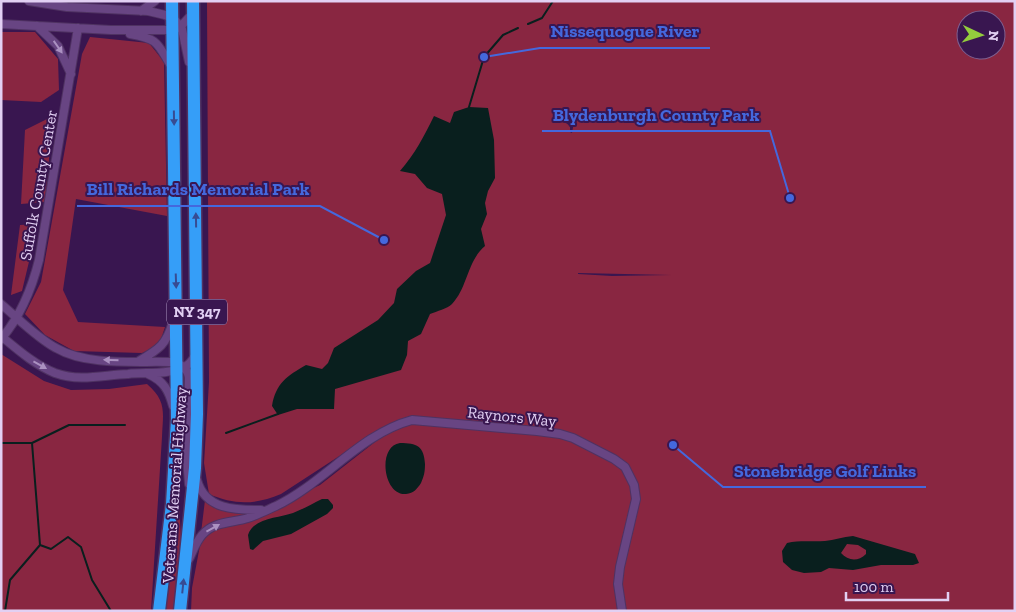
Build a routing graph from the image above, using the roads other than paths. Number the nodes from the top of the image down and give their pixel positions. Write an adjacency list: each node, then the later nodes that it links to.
1 (29, 1): 5 (street)
2 (155, 1): 5 (street)
3 (172, 1): 7 (highway, Veterans Memorial Highway / NY 347)
4 (193, 7): 7 (street); 13 (highway, Veterans Memorial Highway / NY 347)
5 (141, 11): 7 (street)
6 (1, 24): 8 (street)
7 (175, 24): 10 (street); 11 (highway, Veterans Memorial Highway / NY 347); 13 (street)
8 (37, 26): 9 (street); 12 (street, one-way to 12)
9 (78, 28): 10 (street); 12 (street, Suffolk County Center)
10 (111, 30): 11 (street)
11 (173, 70): 15 (highway, Veterans Memorial Highway / NY 347, one-way to 15)
12 (72, 74): 16 (street, Suffolk County Center)
13 (194, 96): 18 (highway, Veterans Memorial Highway / NY 347, one-way to 13)
14 (1, 304): 16 (street)
15 (176, 308): 19 (street); 20 (highway, Veterans Memorial Highway / NY 347)
16 (16, 317): 17 (street, Suffolk County Center); 19 (street, one-way to 16)
17 (2, 338): 21 (street, one-way to 21)
18 (198, 348): 20 (street); 23 (highway, Veterans Memorial Highway / NY 347)
19 (139, 361): 20 (street)
20 (180, 367): 21 (street); 22 (highway, Veterans Memorial Highway / NY 347); 24 (street)
21 (146, 373): 22 (street)
22 (177, 419): 27 (highway, Veterans Memorial Highway / NY 347)
23 (195, 468): 24 (highway, Veterans Memorial Highway / NY 347); 25 (street, Raynors Way)
24 (191, 507): 26 (highway, Veterans Memorial Highway / NY 347)
25 (266, 510): 26 (street, Raynors Way, one-way to 25); 29 (street, Raynors Way)
26 (185, 566): 28 (highway, Veterans Memorial Highway / NY 347, one-way to 26)
27 (159, 611)
28 (180, 611)
29 (622, 611)

